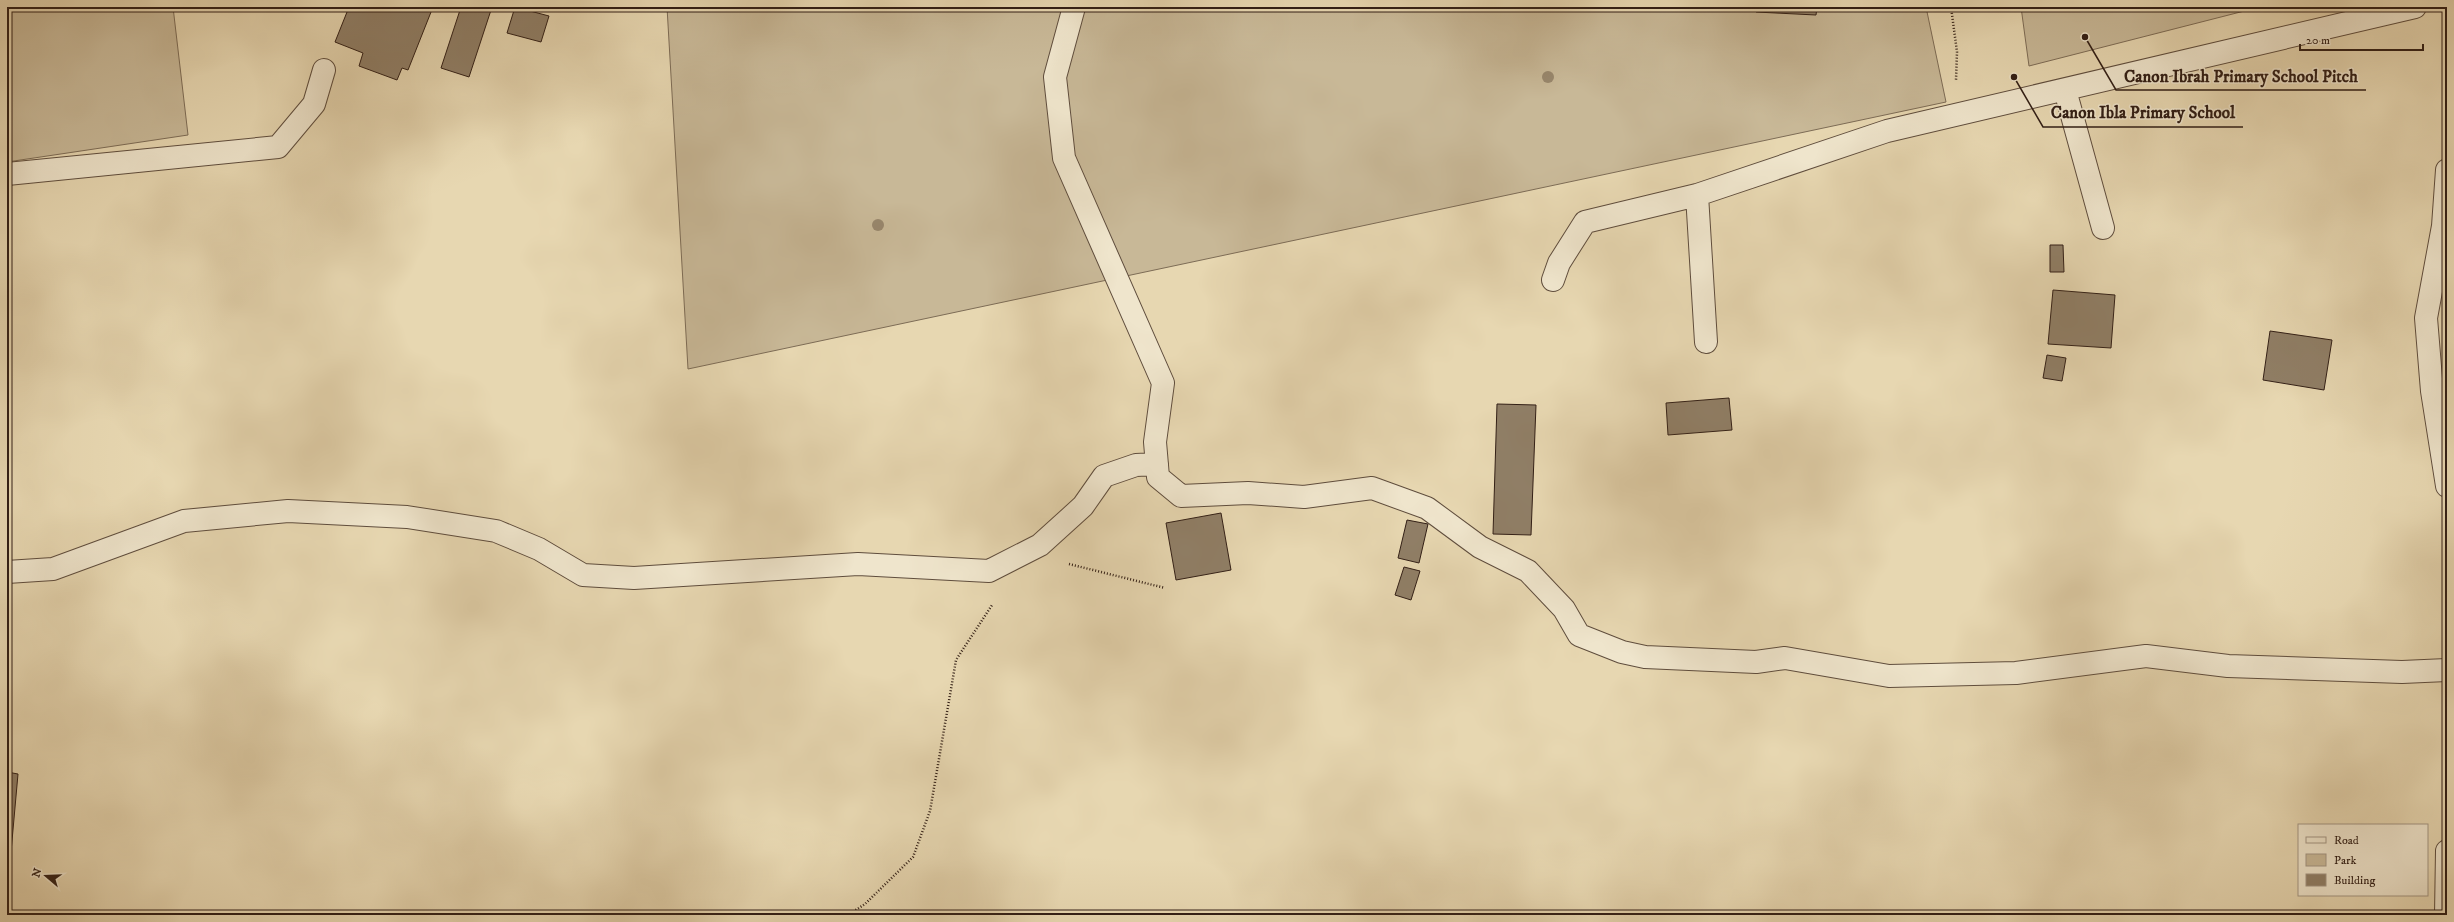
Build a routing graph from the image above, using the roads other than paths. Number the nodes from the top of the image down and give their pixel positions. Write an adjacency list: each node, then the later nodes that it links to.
1 (1074, 7): 11 (street)
2 (2415, 7): 4 (street)
3 (324, 70): 6 (street)
4 (2064, 90): 7 (street); 8 (street)
5 (2447, 170): 12 (street)
6 (7, 174)
7 (1697, 196): 9 (street); 10 (street)
8 (2104, 228)
9 (1553, 280)
10 (1706, 342)
11 (1157, 464): 13 (street); 14 (street)
12 (2447, 486)
13 (7, 572)
14 (2447, 670)
15 (2447, 850): 16 (street)
16 (2446, 915)

